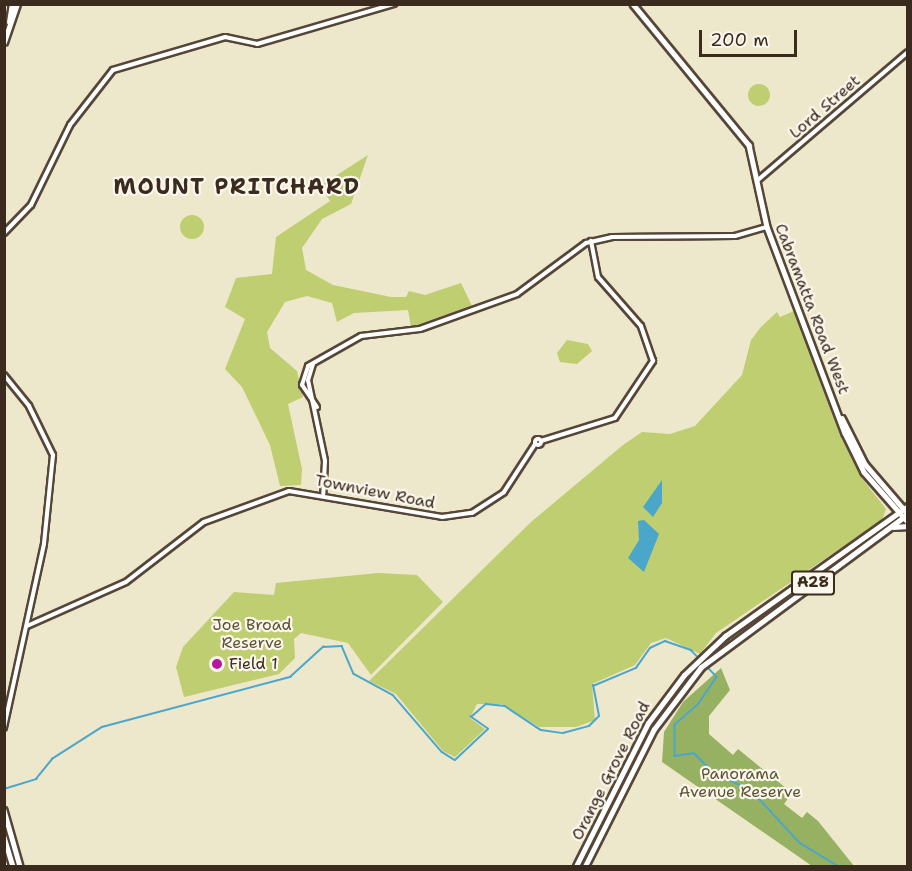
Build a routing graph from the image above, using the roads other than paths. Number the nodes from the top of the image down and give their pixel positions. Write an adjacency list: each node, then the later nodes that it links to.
1 (12, 4): 5 (main road)
2 (17, 4): 5 (main road)
3 (394, 4): 10 (street)
4 (633, 4): 8 (main road, Cabramatta Road West)
5 (10, 25): 6 (main road)
6 (4, 42)
7 (908, 51): 8 (street, Lord Street)
8 (758, 180): 9 (main road, Cabramatta Road West)
9 (767, 227): 11 (street); 13 (main road, Cabramatta Road West)
10 (4, 233)
11 (591, 241): 14 (street); 14 (street, Townview Road)
12 (4, 375): 19 (street)
13 (839, 413): 15 (main road, Cabramatta Road West); 16 (main road, Cabramatta Road West)
14 (323, 494): 19 (street, Townview Road)
15 (884, 498): 16 (main road, Cabramatta Road West); 17 (main road)
16 (905, 515): 17 (highway, Orange Grove Road / A28); 18 (highway, Orange Grove Road / A28); 18 (main road)
17 (882, 525): 25 (highway, Orange Grove Road / A28)
18 (890, 528): 26 (highway, Orange Grove Road / A28)
19 (29, 623): 20 (street)
20 (4, 728)
21 (4, 810): 24 (main road)
22 (4, 837): 23 (main road)
23 (12, 865)
24 (20, 867)
25 (576, 867)
26 (585, 867)

